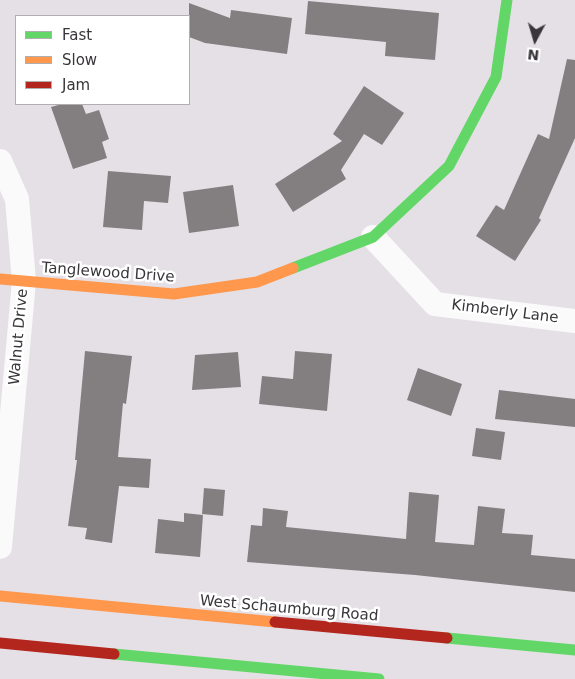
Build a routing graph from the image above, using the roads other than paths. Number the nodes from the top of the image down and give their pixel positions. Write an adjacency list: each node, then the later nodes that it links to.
1 (507, 0): 3 (main road, Tanglewood Drive)
2 (0, 161): 5 (street, Walnut Drive)
3 (373, 237): 5 (main road, Tanglewood Drive); 6 (street, Kimberly Lane)
4 (0, 279): 5 (main road, Tanglewood Drive)
5 (24, 281): 7 (street, Walnut Drive)
6 (575, 321)
7 (0, 547)
8 (0, 596): 10 (main road, West Schaumburg Road)
9 (0, 643): 11 (main road)
10 (575, 650)
11 (379, 679)

